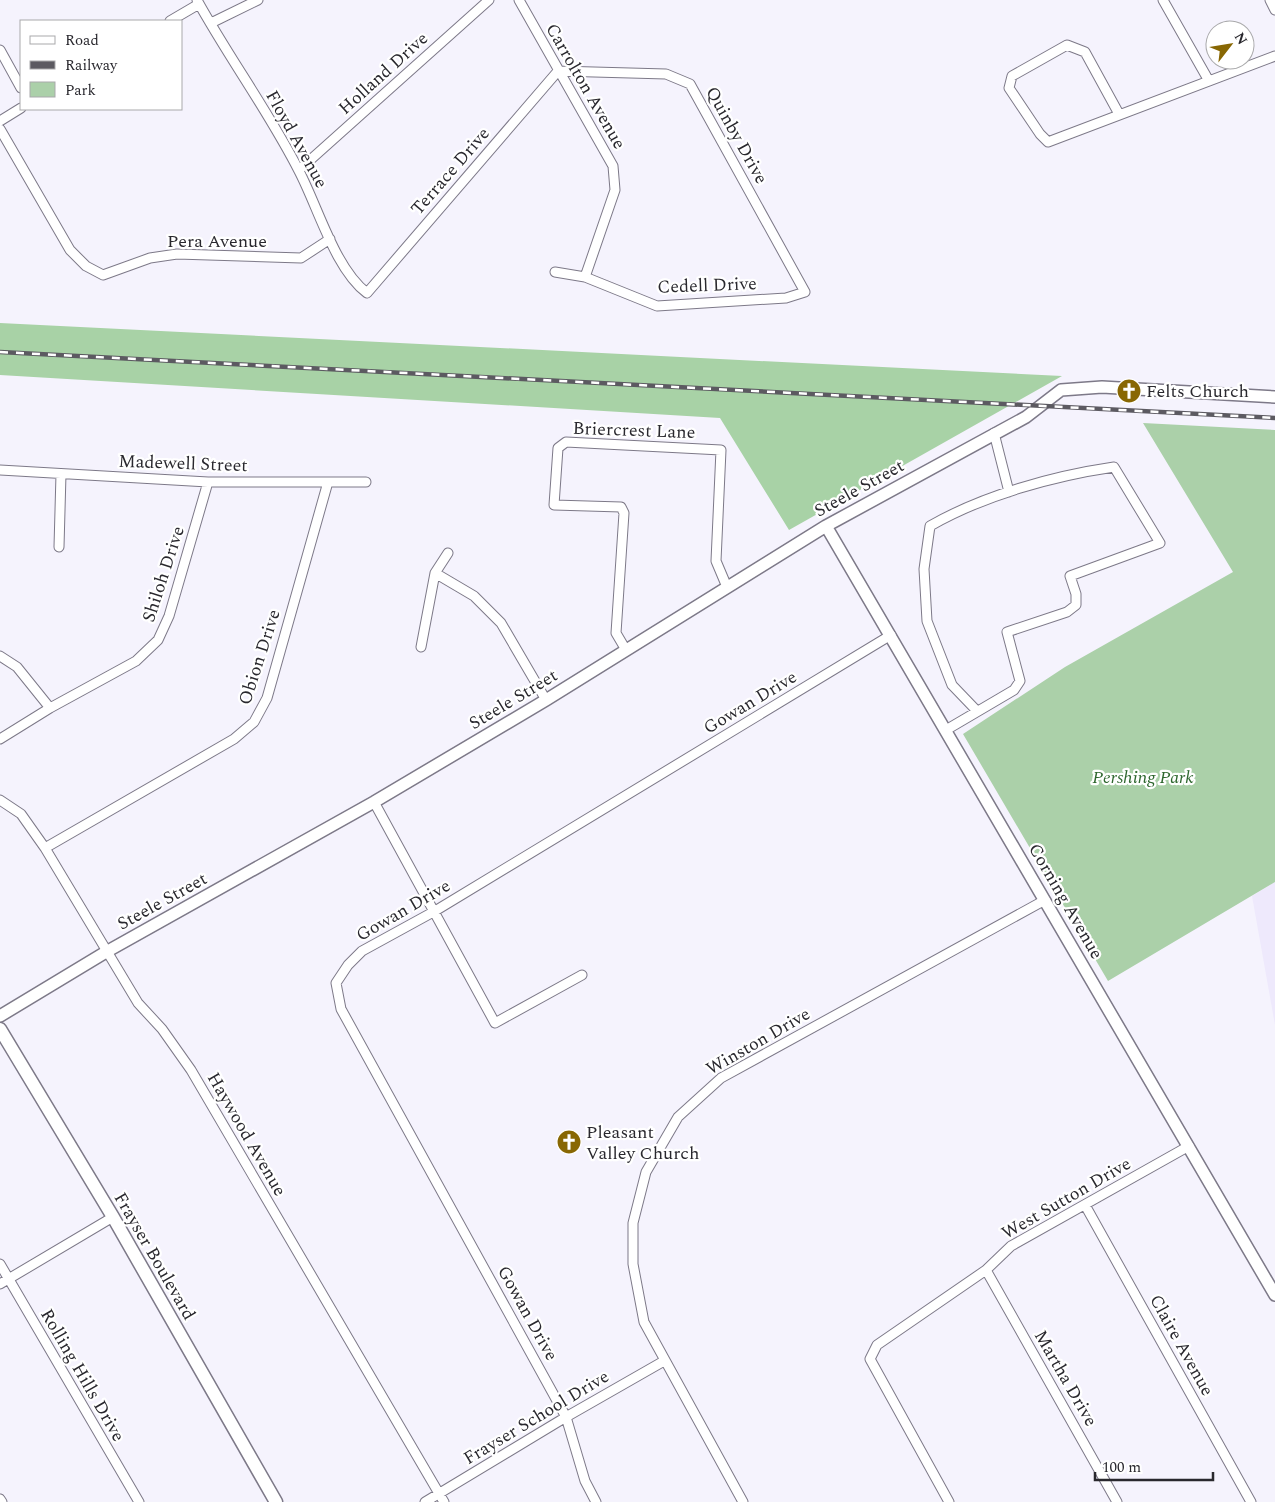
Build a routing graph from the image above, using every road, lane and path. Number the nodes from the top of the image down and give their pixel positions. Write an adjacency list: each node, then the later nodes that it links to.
1 (258, 0): 9 (street)
2 (489, 0): 19 (street, Holland Drive)
3 (519, 0): 12 (street, Carrolton Avenue)
4 (1162, 0): 13 (street)
5 (1270, 0): 7 (street)
6 (198, 2): 8 (street); 9 (street, Floyd Avenue)
7 (1275, 10)
8 (171, 20)
9 (211, 23): 19 (street, Floyd Avenue)
10 (0, 50): 14 (street)
11 (1275, 56): 13 (street)
12 (558, 71): 22 (street, Carrolton Avenue); 23 (street, Quinby Drive); 24 (street, Terrace Drive)
13 (1209, 81): 16 (street)
14 (20, 86)
15 (20, 109): 17 (street)
16 (1119, 114): 16 (street)
17 (0, 121)
18 (0, 129): 20 (street, Pera Avenue)
19 (299, 170): 20 (street, Floyd Avenue)
20 (330, 239): 24 (street, Floyd Avenue)
21 (555, 272): 22 (street, Cedell Drive)
22 (585, 277): 23 (street, Cedell Drive)
23 (805, 292)
24 (367, 293)
25 (1275, 397): 26 (street, Steele Street)
26 (994, 433): 32 (street); 33 (street, Steele Street)
27 (0, 470): 28 (street, Madewell Street)
28 (61, 474): 29 (street, Madewell Street); 34 (street)
29 (208, 482): 30 (street, Madewell Street); 43 (street, Shiloh Drive)
30 (328, 482): 31 (street, Madewell Street); 49 (street, Obion Drive)
31 (366, 482)
32 (1010, 492): 44 (street); 44 (street)
33 (826, 526): 37 (street, Steele Street); 38 (street, Corning Avenue)
34 (59, 547)
35 (448, 553): 36 (street)
36 (435, 573): 39 (street); 42 (street)
37 (727, 587): 40 (street, Steele Street); 40 (street, Briercrest Lane)
38 (891, 635): 45 (street, Corning Avenue); 51 (street, Gowan Drive)
39 (421, 647)
40 (626, 650): 42 (street, Steele Street)
41 (0, 656): 43 (street)
42 (546, 700): 48 (street, Steele Street)
43 (50, 708): 46 (street, Shiloh Drive)
44 (977, 710): 45 (street)
45 (946, 730): 50 (street, Corning Avenue)
46 (0, 739)
47 (0, 800): 49 (street, Haywood Avenue)
48 (374, 802): 51 (street); 52 (street, Steele Street)
49 (45, 848): 52 (street, Haywood Avenue)
50 (1045, 900): 56 (street, Corning Avenue); 64 (street, Winston Drive)
51 (435, 912): 53 (street); 65 (street, Gowan Drive)
52 (106, 952): 54 (street, Steele Street); 66 (street, Haywood Avenue)
53 (582, 975)
54 (0, 1016)
55 (0, 1029): 58 (main road, Frayser Boulevard)
56 (1189, 1146): 57 (street, West Sutton Drive); 63 (street, Corning Avenue)
57 (1085, 1204): 60 (street, West Sutton Drive); 77 (street, Claire Avenue)
58 (113, 1217): 61 (street); 70 (main road, Frayser Boulevard)
59 (0, 1264): 61 (street, Rolling Hills Drive)
60 (986, 1270): 75 (street, West Sutton Drive); 76 (street, Martha Drive)
61 (8, 1279): 62 (street); 69 (street, Rolling Hills Drive)
62 (0, 1284)
63 (1275, 1295)
64 (664, 1361): 65 (street, Frayser School Drive); 74 (street, Winston Drive)
65 (566, 1417): 66 (street, Frayser School Drive); 73 (street, Gowan Drive)
66 (440, 1493): 71 (street, Frayser School Drive); 72 (street, Haywood Avenue)
67 (0, 1499): 68 (street)
68 (2, 1502)
69 (139, 1502)
70 (276, 1502)
71 (425, 1502)
72 (444, 1502)
73 (596, 1502)
74 (743, 1502)
75 (950, 1502)
76 (1117, 1502)
77 (1251, 1502)

